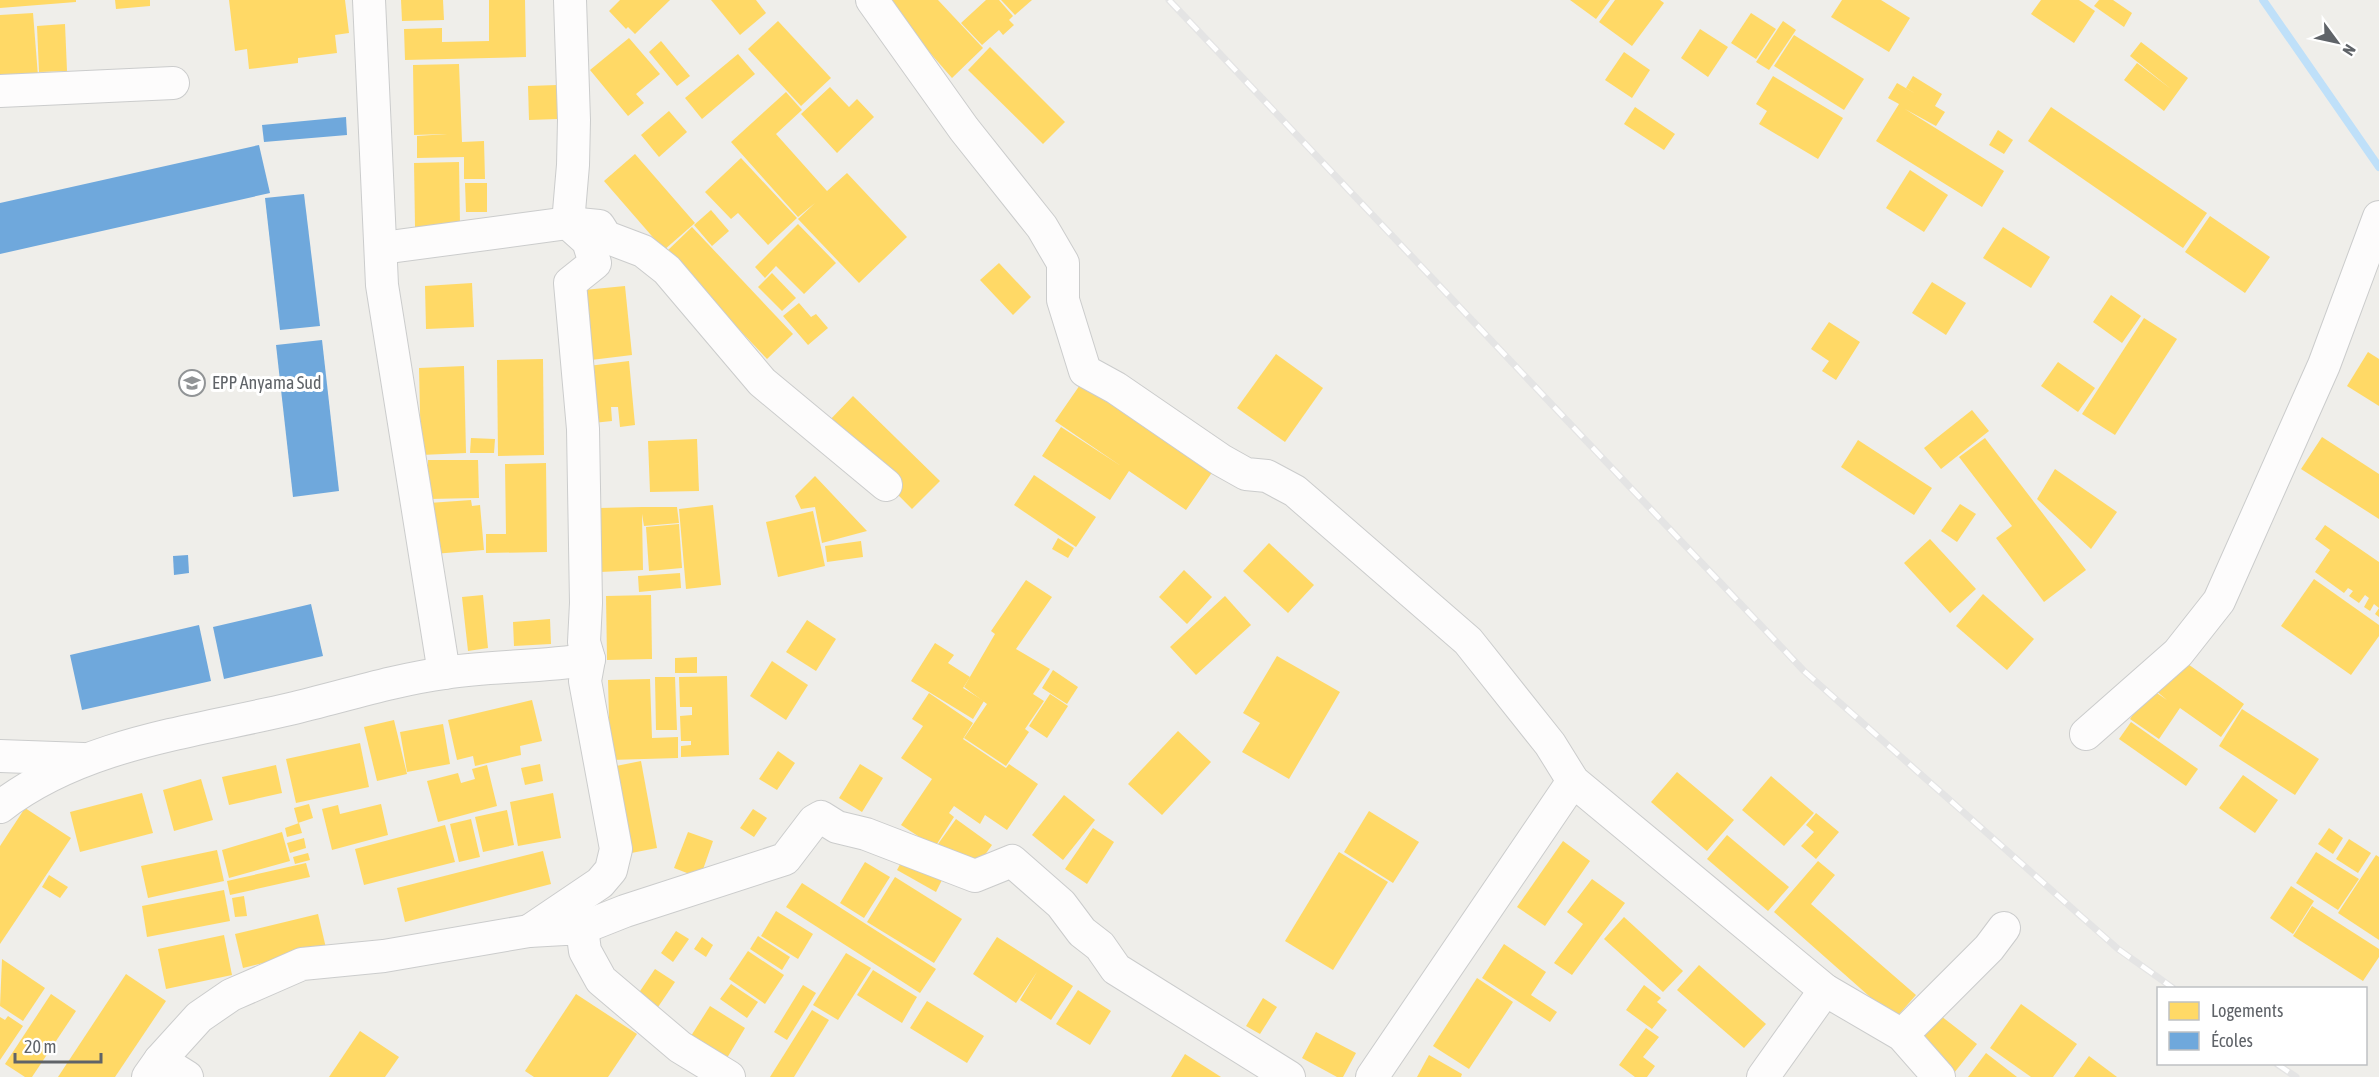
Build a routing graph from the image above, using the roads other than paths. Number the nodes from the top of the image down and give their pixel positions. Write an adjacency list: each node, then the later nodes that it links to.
1 (369, 0): 8 (street)
2 (570, 0): 7 (street)
3 (872, 0): 15 (street)
4 (173, 83): 5 (street)
5 (0, 91)
6 (2379, 217): 12 (street)
7 (568, 223): 8 (street); 9 (street); 10 (street)
8 (382, 248): 11 (street)
9 (886, 485)
10 (589, 659): 11 (street); 19 (street)
11 (444, 673): 14 (street)
12 (2086, 734)
13 (0, 756): 14 (street)
14 (84, 759): 16 (street)
15 (1573, 781): 20 (street); 26 (street)
16 (0, 807)
17 (582, 928): 19 (street); 24 (street); 25 (street)
18 (2004, 928): 21 (street)
19 (529, 931): 22 (street)
20 (1825, 990): 21 (street); 27 (street)
21 (1902, 1035): 28 (street)
22 (154, 1068): 23 (street)
23 (187, 1077)
24 (729, 1077)
25 (1289, 1077)
26 (1372, 1077)
27 (1763, 1077)
28 (1939, 1077)

